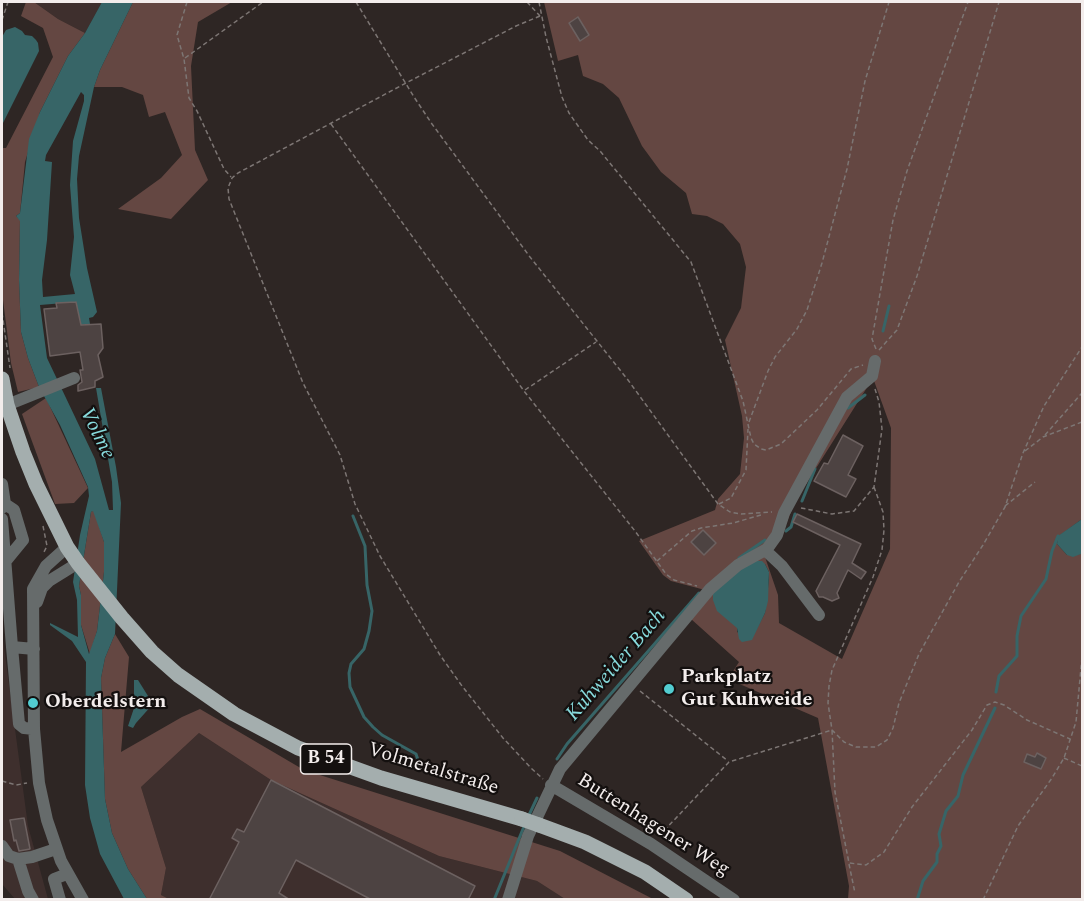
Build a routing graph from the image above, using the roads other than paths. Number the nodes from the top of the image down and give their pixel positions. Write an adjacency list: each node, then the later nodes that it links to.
1 (875, 361): 9 (street)
2 (6, 376): 4 (main road, B 54)
3 (68, 380): 4 (street)
4 (14, 403): 8 (main road, B 54)
5 (2, 483): 6 (street)
6 (3, 506): 10 (street)
7 (2, 519): 10 (street)
8 (68, 547): 11 (main road, B 54); 12 (street)
9 (765, 550): 13 (street); 17 (street)
10 (5, 562): 14 (street)
11 (78, 563): 12 (street); 26 (main road, Volmetalstraße / B 54, bridge)
12 (35, 609): 15 (street)
13 (819, 615)
14 (12, 647): 15 (street); 16 (street)
15 (34, 649): 16 (street)
16 (34, 729): 19 (street)
17 (551, 785): 25 (street); 27 (street, Buttenhagener Weg)
18 (2, 846): 20 (street)
19 (56, 849): 20 (street); 21 (street)
20 (18, 859): 22 (street)
21 (67, 874): 23 (street); 24 (street)
22 (33, 900)
23 (60, 900)
24 (83, 900)
25 (508, 900)
26 (686, 900)
27 (734, 900)

